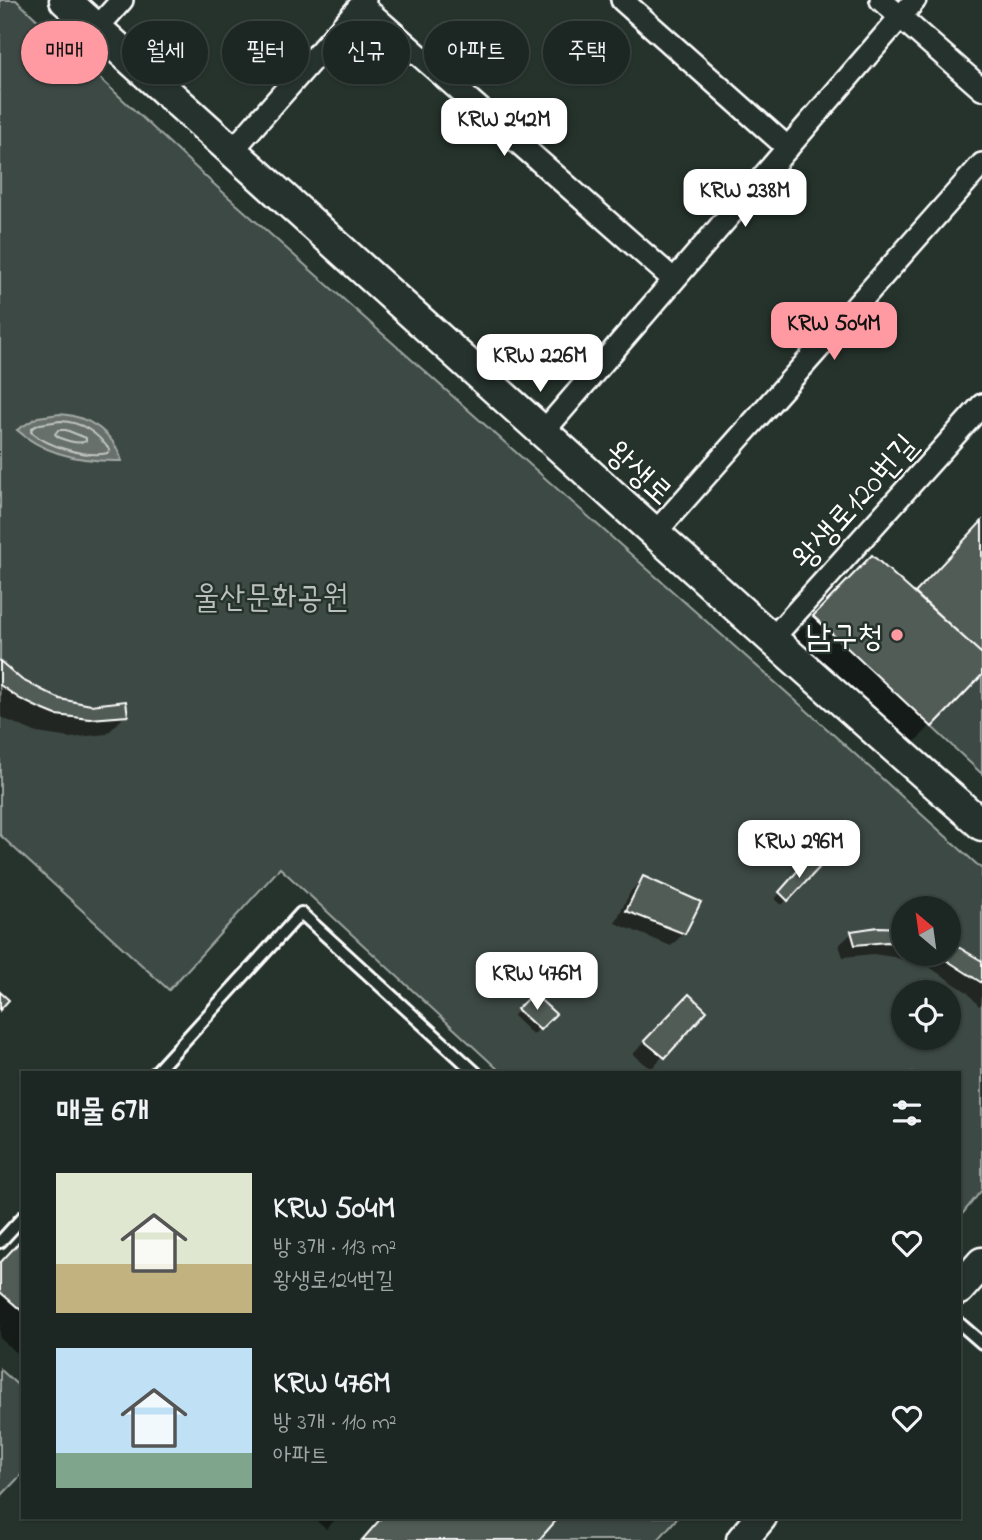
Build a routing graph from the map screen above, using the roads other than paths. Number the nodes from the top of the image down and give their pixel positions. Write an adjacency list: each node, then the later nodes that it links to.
1 (65, 0): 8 (main road, 왕생로)
2 (122, 0): 9 (street)
3 (622, 0): 12 (street)
4 (881, 0): 7 (street)
5 (915, 0): 7 (street)
6 (363, 2): 13 (street); 15 (street)
7 (900, 18): 11 (street); 12 (street)
8 (87, 21)
9 (103, 21)
10 (108, 40): 13 (main road, 왕생로)
11 (982, 89)
12 (788, 148): 15 (street)
13 (232, 151): 17 (main road, 왕생로)
14 (982, 164): 18 (street)
15 (674, 279): 17 (street)
16 (982, 405): 19 (street, 왕생로120번길)
17 (544, 431): 18 (main road, 왕생로)
18 (655, 533): 19 (main road, 왕생로)
19 (772, 639): 20 (main road, 왕생로)
20 (982, 825)
21 (157, 1071): 22 (lane)
22 (474, 1071)
23 (21, 1219): 24 (lane)
24 (0, 1242)
25 (982, 1263): 26 (main road)
26 (961, 1287)
27 (961, 1325): 28 (lane)
28 (982, 1343)
29 (759, 1519): 30 (main road)
30 (742, 1540)

